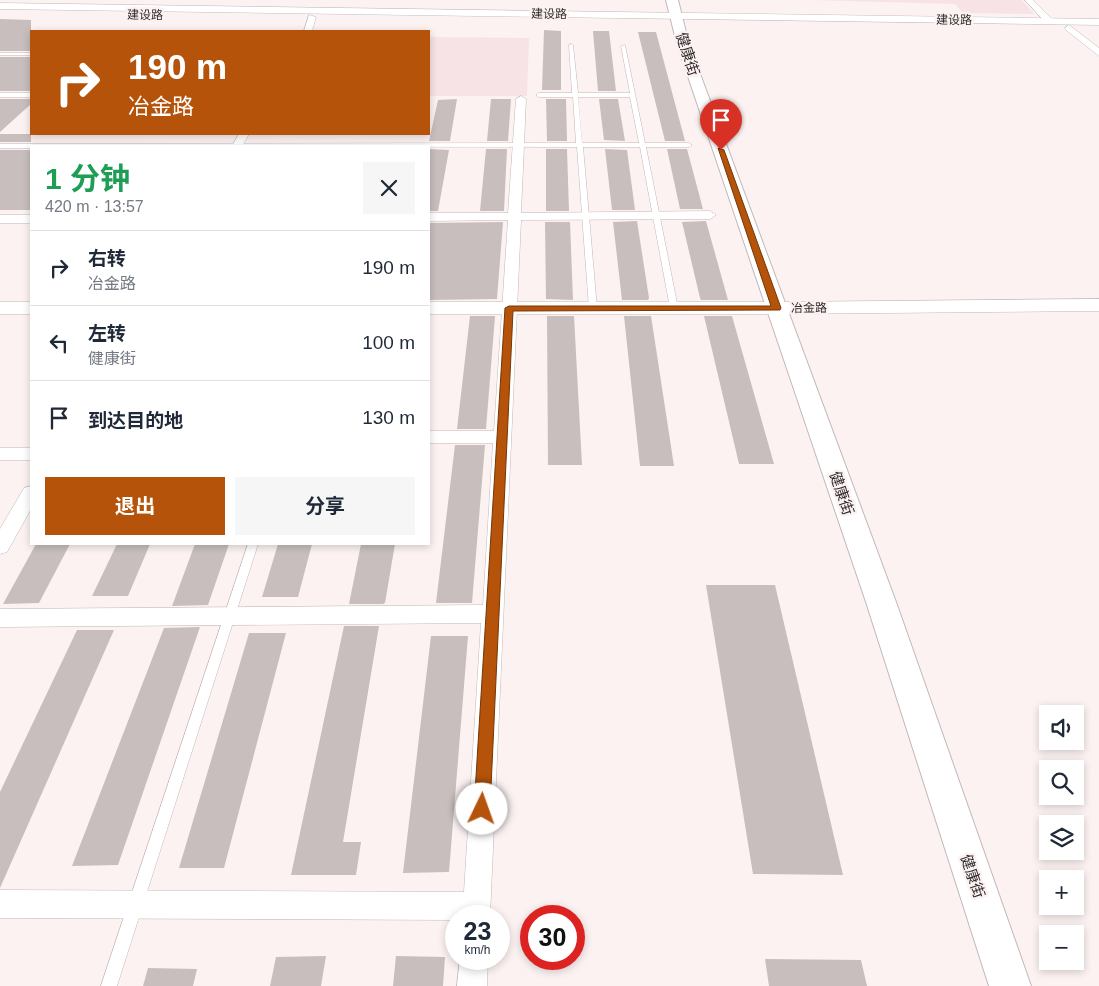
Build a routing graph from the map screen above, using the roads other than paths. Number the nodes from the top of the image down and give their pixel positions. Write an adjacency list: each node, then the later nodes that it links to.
1 (326, 0): 6 (street)
2 (1029, 0): 7 (street)
3 (0, 6): 6 (street, 建设路)
4 (0, 13): 6 (street, 建设路)
5 (675, 13): 6 (street, 建设路); 7 (street, 建设路); 9 (street, 建设路); 43 (main road, 健康街)
6 (315, 14): 11 (street)
7 (1049, 21): 8 (street, 建设路)
8 (1099, 22)
9 (1069, 28): 10 (street, 建设路); 14 (street)
10 (1099, 29)
11 (308, 30)
12 (571, 45): 19 (lane)
13 (623, 46): 20 (lane)
14 (1099, 53)
15 (0, 54): 16 (lane)
16 (30, 54)
17 (0, 95): 18 (lane)
18 (30, 95)
19 (575, 95): 20 (lane); 21 (lane); 24 (lane)
20 (633, 95): 25 (lane)
21 (530, 97): 23 (street)
22 (430, 145): 23 (lane)
23 (518, 145): 24 (lane); 31 (street)
24 (580, 145): 25 (lane); 32 (lane)
25 (642, 145): 26 (lane); 29 (lane)
26 (689, 145)
27 (0, 146): 28 (lane)
28 (30, 146)
29 (656, 215): 30 (street); 32 (street); 42 (lane)
30 (710, 215)
31 (514, 216): 32 (street); 33 (street); 40 (street)
32 (585, 216): 41 (lane)
33 (430, 217)
34 (0, 219): 35 (street)
35 (30, 219)
36 (1099, 305): 43 (street, 冶金路)
37 (0, 308): 38 (street)
38 (30, 308)
39 (430, 308): 40 (street, 冶金路)
40 (509, 308): 41 (street, 冶金路); 44 (street)
41 (593, 308): 42 (street, 冶金路)
42 (674, 308): 43 (street, 冶金路)
43 (777, 308): 61 (main road, 健康街)
44 (502, 436): 45 (street); 51 (street)
45 (430, 437)
46 (0, 454): 47 (street)
47 (30, 454)
48 (30, 495): 50 (street)
49 (253, 545): 52 (lane)
50 (0, 546)
51 (493, 614): 52 (street); 56 (street)
52 (230, 616): 53 (street); 55 (lane)
53 (0, 618)
54 (0, 904): 55 (street)
55 (135, 905): 57 (street); 59 (lane)
56 (476, 905)
57 (445, 910)
58 (473, 970): 60 (street)
59 (109, 986)
60 (472, 986)
61 (1010, 986)

